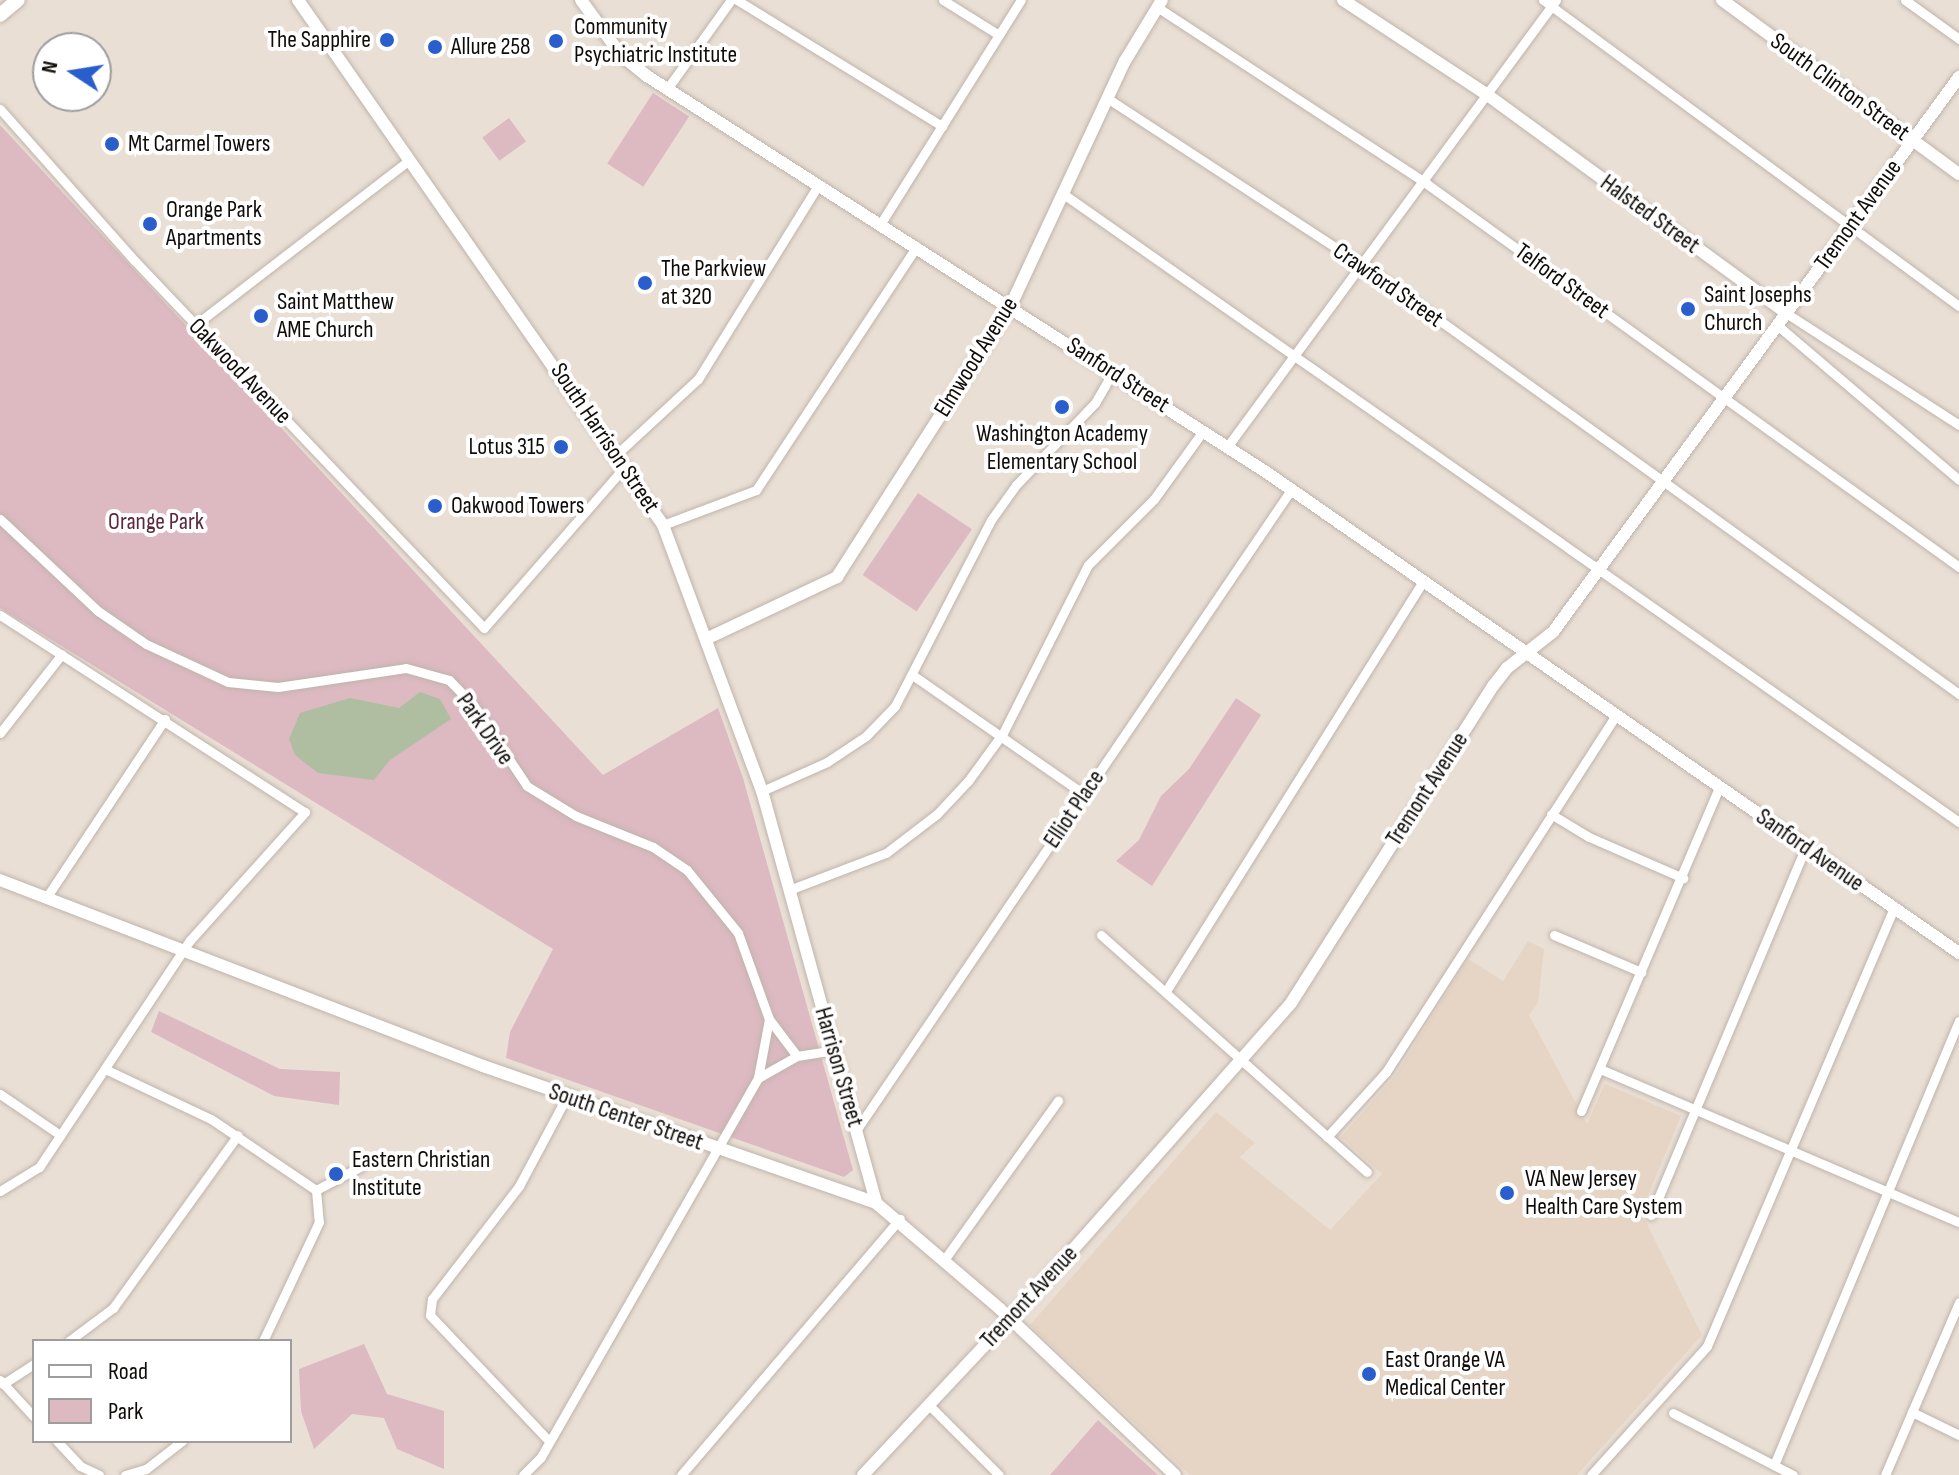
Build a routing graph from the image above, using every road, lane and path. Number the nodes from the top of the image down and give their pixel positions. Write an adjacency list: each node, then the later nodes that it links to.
1 (18, 0): 12 (main road)
2 (298, 0): 22 (main road, South Harrison Street)
3 (581, 0): 16 (main road, Sanford Street)
4 (734, 0): 16 (street); 20 (street)
5 (943, 0): 13 (street)
6 (1021, 0): 13 (street)
7 (1343, 0): 17 (main road, Halsted Street)
8 (1722, 0): 21 (main road, South Clinton Street)
9 (1905, 0): 14 (street)
10 (1550, 2): 17 (street); 28 (street)
11 (1159, 4): 18 (main road, Elmwood Avenue); 24 (street, Telford Street)
12 (0, 15)
13 (999, 35): 20 (street)
14 (1959, 39)
15 (1959, 77): 21 (main road, Tremont Avenue)
16 (667, 89): 25 (main road, Sanford Street)
17 (1486, 94): 24 (street); 33 (main road, Halsted Street)
18 (1107, 98): 26 (main road, Elmwood Avenue); 30 (street, Crawford Street)
19 (0, 109): 34 (street, Oakwood Avenue)
20 (942, 126): 27 (street)
21 (1912, 140): 23 (main road, South Clinton Street); 28 (main road, Tremont Avenue)
22 (409, 160): 34 (street); 42 (main road, South Harrison Street)
23 (1959, 174)
24 (1424, 182): 30 (street); 38 (street, Telford Street)
25 (819, 184): 27 (main road, Sanford Street); 42 (street)
26 (1062, 193): 31 (main road, Elmwood Avenue); 36 (street)
27 (881, 223): 29 (main road, Sanford Street)
28 (1850, 226): 32 (street); 33 (main road, Tremont Avenue)
29 (917, 246): 31 (main road, Sanford Street); 48 (street)
30 (1364, 266): 36 (street); 45 (street, Crawford Street)
31 (1011, 305): 37 (main road, Sanford Street); 53 (main road, Elmwood Avenue)
32 (1959, 306)
33 (1786, 313): 35 (main road, Tremont Avenue); 39 (street, Halsted Street)
34 (195, 325): 43 (street, Oakwood Avenue)
35 (1777, 325): 38 (main road, Tremont Avenue); 44 (street)
36 (1297, 352): 41 (street); 49 (street)
37 (1113, 372): 40 (main road, Sanford Street); 56 (street)
38 (1724, 398): 45 (main road, Tremont Avenue); 50 (street, Telford Street)
39 (1959, 425)
40 (1203, 431): 41 (main road, Sanford Street); 61 (street)
41 (1227, 447): 46 (main road, Sanford Street)
42 (618, 453): 43 (main road, South Harrison Street)
43 (626, 465): 48 (main road, South Harrison Street)
44 (1959, 480)
45 (1662, 483): 49 (main road, Tremont Avenue); 57 (street, Crawford Street)
46 (1291, 490): 51 (main road, Sanford Street); 65 (street, Elliot Place)
47 (0, 519): 81 (street, Park Drive)
48 (663, 525): 53 (main road, South Harrison Street)
49 (1600, 567): 54 (main road, Tremont Avenue); 67 (street)
50 (1959, 567)
51 (1423, 581): 54 (main road, Sanford Street); 80 (street)
52 (0, 615): 55 (street)
53 (708, 638): 64 (main road, South Harrison Street)
54 (1525, 652): 58 (main road, Sanford Street); 85 (main road, Tremont Avenue)
55 (62, 654): 59 (street); 60 (street)
56 (914, 676): 61 (street); 64 (street)
57 (1959, 694)
58 (1616, 715): 62 (main road, Sanford Street); 66 (street)
59 (165, 719): 72 (street); 77 (street)
60 (0, 733)
61 (1003, 733): 65 (street); 71 (street)
62 (1662, 748): 63 (main road, Sanford Avenue)
63 (1719, 787): 68 (main road, Sanford Avenue); 69 (street)
64 (762, 791): 71 (main road, South Harrison Street)
65 (1084, 794): 94 (street, Elliot Place)
66 (1551, 814): 69 (street); 97 (street)
67 (1959, 822)
68 (1806, 847): 73 (main road, Sanford Avenue); 92 (street)
69 (1683, 878): 79 (street)
70 (0, 880): 72 (main road, South Center Street)
71 (789, 890): 74 (main road, South Harrison Street)
72 (46, 898): 77 (main road, South Center Street)
73 (1894, 908): 78 (main road, Sanford Avenue); 99 (street)
74 (801, 932): 83 (main road, Harrison Street)
75 (1101, 935): 80 (street)
76 (1554, 935): 79 (street)
77 (184, 951): 86 (street); 90 (main road, South Center Street)
78 (1959, 953)
79 (1641, 972): 87 (street)
80 (1166, 991): 85 (street)
81 (769, 1019): 84 (street); 88 (street)
82 (1959, 1021): 104 (street)
83 (833, 1050): 84 (street); 94 (main road, Harrison Street)
84 (797, 1056): 88 (street)
85 (1243, 1059): 97 (street); 112 (main road, Tremont Avenue)
86 (105, 1069): 95 (street); 96 (street)
87 (1600, 1069): 92 (street); 93 (street)
88 (758, 1078): 98 (street)
89 (0, 1094): 95 (street)
90 (567, 1096): 98 (main road, South Center Street); 122 (street)
91 (1058, 1101): 109 (street)
92 (1698, 1110): 99 (street); 106 (street)
93 (1581, 1111)
94 (857, 1129): 105 (main road, Harrison Street)
95 (60, 1135): 103 (street)
96 (238, 1135): 102 (street); 113 (street)
97 (1327, 1137): 101 (street)
98 (714, 1148): 105 (main road, South Center Street); 122 (street)
99 (1793, 1151): 104 (street); 133 (street)
100 (360, 1167): 102 (street)
101 (1367, 1172)
102 (316, 1190): 114 (street)
103 (0, 1191)
104 (1887, 1194): 108 (street); 125 (street)
105 (876, 1203): 107 (main road, South Center Street)
106 (1651, 1215)
107 (900, 1219): 109 (main road, South Center Street); 129 (street)
108 (1959, 1222)
109 (944, 1260): 112 (main road, South Center Street)
110 (1959, 1302): 111 (street)
111 (1956, 1319): 118 (street)
112 (1010, 1320): 117 (main road, Tremont Avenue); 132 (main road, South Center Street)
113 (72, 1339)
114 (264, 1339)
115 (32, 1365): 116 (street)
116 (2, 1382): 120 (street)
117 (928, 1404): 130 (main road, Tremont Avenue); 131 (street)
118 (1912, 1412): 121 (street); 135 (street)
119 (1673, 1413): 125 (street)
120 (32, 1415)
121 (1959, 1435)
122 (549, 1441): 128 (street)
123 (59, 1443): 126 (street)
124 (179, 1443): 127 (street)
125 (1774, 1465): 134 (street)
126 (99, 1475)
127 (125, 1475)
128 (523, 1475)
129 (681, 1475)
130 (863, 1475)
131 (999, 1475)
132 (1175, 1475)
133 (1591, 1475)
134 (1793, 1475)
135 (1885, 1475)

